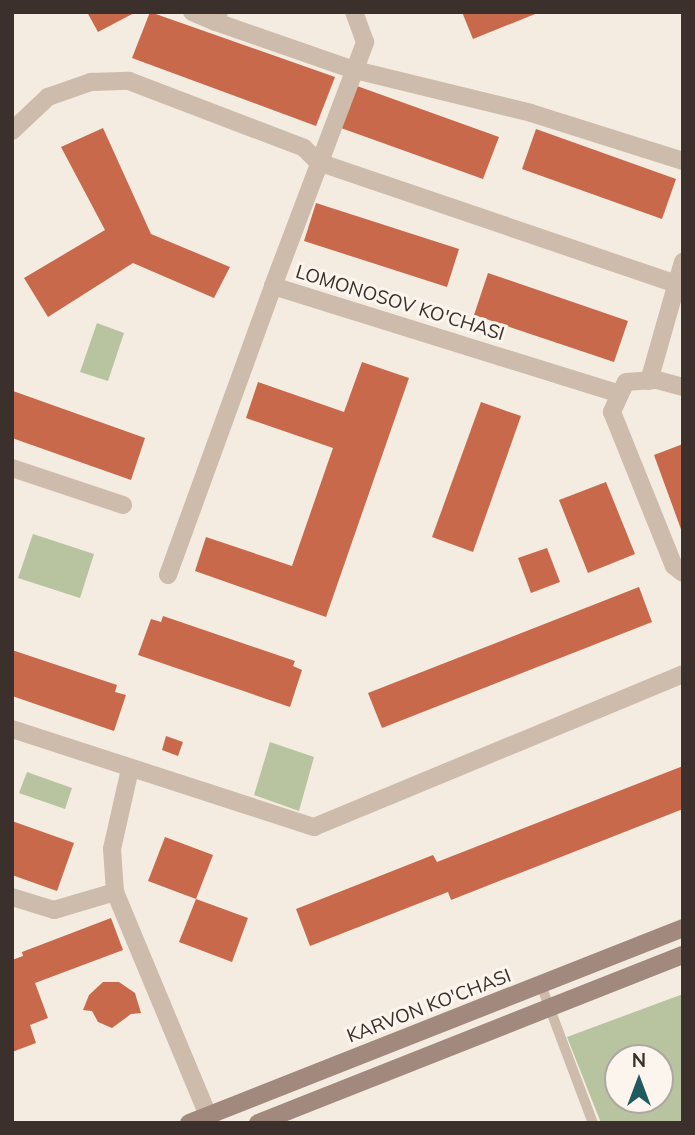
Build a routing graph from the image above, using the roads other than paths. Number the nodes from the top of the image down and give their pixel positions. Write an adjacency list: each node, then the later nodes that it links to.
1 (192, 12): 3 (street)
2 (354, 12): 4 (street)
3 (218, 17): 4 (street)
4 (351, 69): 6 (street); 7 (street)
5 (12, 131): 7 (street)
6 (683, 161)
7 (318, 162): 9 (street); 10 (street)
8 (683, 262): 9 (street)
9 (680, 284): 11 (street)
10 (272, 286): 13 (street, LOMONOSOV KO'CHASI); 17 (street, LOMONOSOV KO'CHASI)
11 (649, 381): 12 (street); 13 (street)
12 (683, 387)
13 (620, 394): 16 (street)
14 (12, 468): 15 (street)
15 (123, 505)
16 (683, 573)
17 (168, 575)
18 (683, 674): 20 (street)
19 (12, 729): 20 (street)
20 (130, 769): 21 (street)
21 (115, 892): 22 (street); 27 (street)
22 (12, 897)
23 (683, 928): 25 (main road, KARVON KO'CHASI)
24 (683, 955): 26 (main road)
25 (541, 985): 26 (lane); 27 (main road, KARVON KO'CHASI)
26 (550, 1009): 29 (main road); 30 (lane)
27 (209, 1119): 28 (main road, KARVON KO'CHASI)
28 (189, 1123)
29 (258, 1123)
30 (593, 1123)

